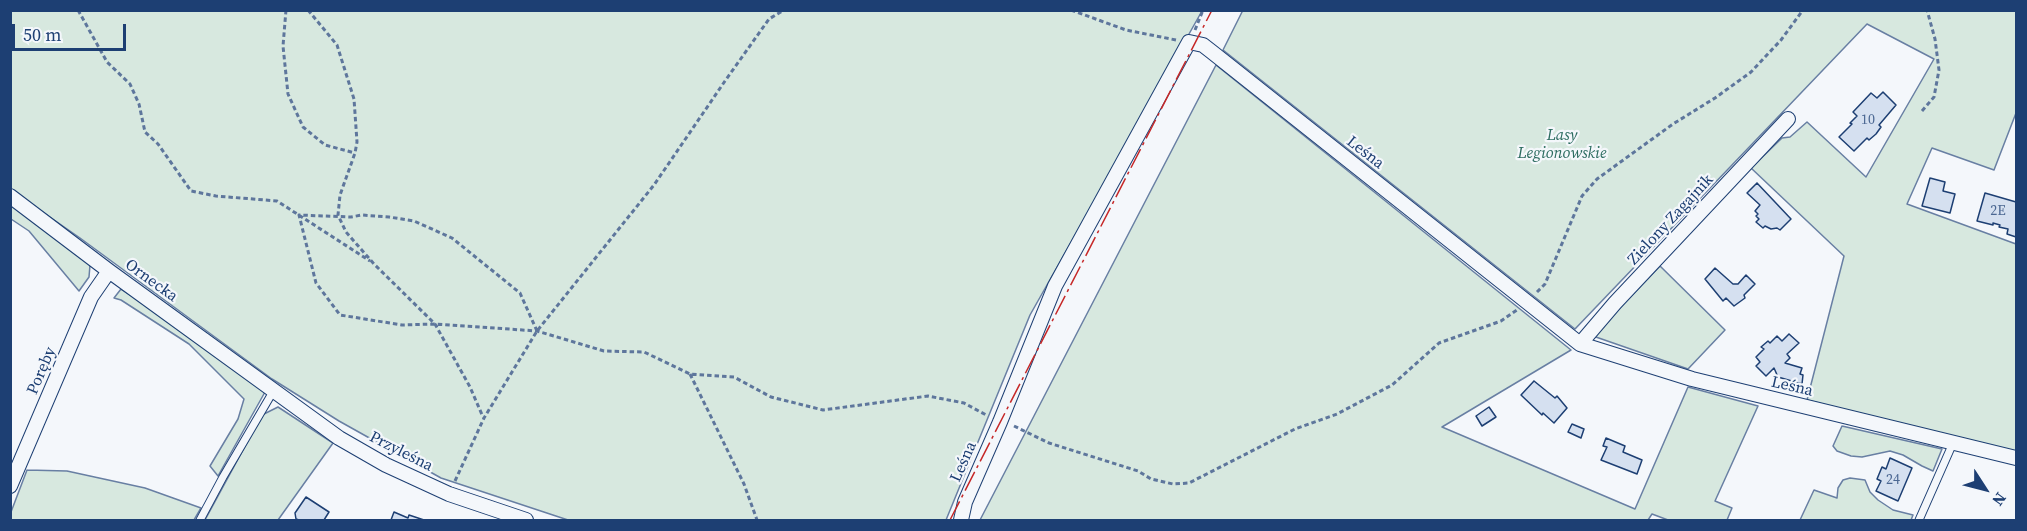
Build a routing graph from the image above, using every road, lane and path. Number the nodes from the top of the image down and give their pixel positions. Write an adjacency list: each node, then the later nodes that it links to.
1 (78, 10): 14 (path)
2 (286, 10): 12 (path)
3 (308, 10): 12 (path)
4 (784, 10): 20 (path)
5 (1071, 10): 9 (path)
6 (1203, 10): 9 (path)
7 (1803, 10): 18 (path)
8 (1927, 10): 10 (path)
9 (1189, 42): 18 (street, Leśna); 25 (street, Leśna)
10 (1922, 111)
11 (1788, 119): 21 (street, Zielony Zagajnik)
12 (355, 153): 15 (path)
13 (10, 196): 17 (street, Ornecka)
14 (299, 215): 15 (path); 16 (path); 19 (path)
15 (338, 215): 16 (path); 20 (path)
16 (374, 264): 19 (path)
17 (109, 271): 23 (street, Ornecka); 28 (street, Poręby)
18 (1526, 303): 21 (street, Leśna); 25 (path)
19 (435, 324): 20 (path); 24 (path)
20 (537, 331): 22 (path); 24 (path)
21 (1580, 344): 26 (street, Leśna)
22 (690, 374): 25 (path); 32 (path)
23 (274, 390): 29 (street, Przyleśna); 30 (lane)
24 (484, 418): 29 (path)
25 (1000, 422): 33 (street, Leśna)
26 (1953, 443): 27 (street, Leśna); 34 (lane)
27 (2016, 458)
28 (10, 486)
29 (449, 494): 31 (street, Przyleśna)
30 (200, 520)
31 (526, 520)
32 (757, 520)
33 (961, 520)
34 (1919, 520)

